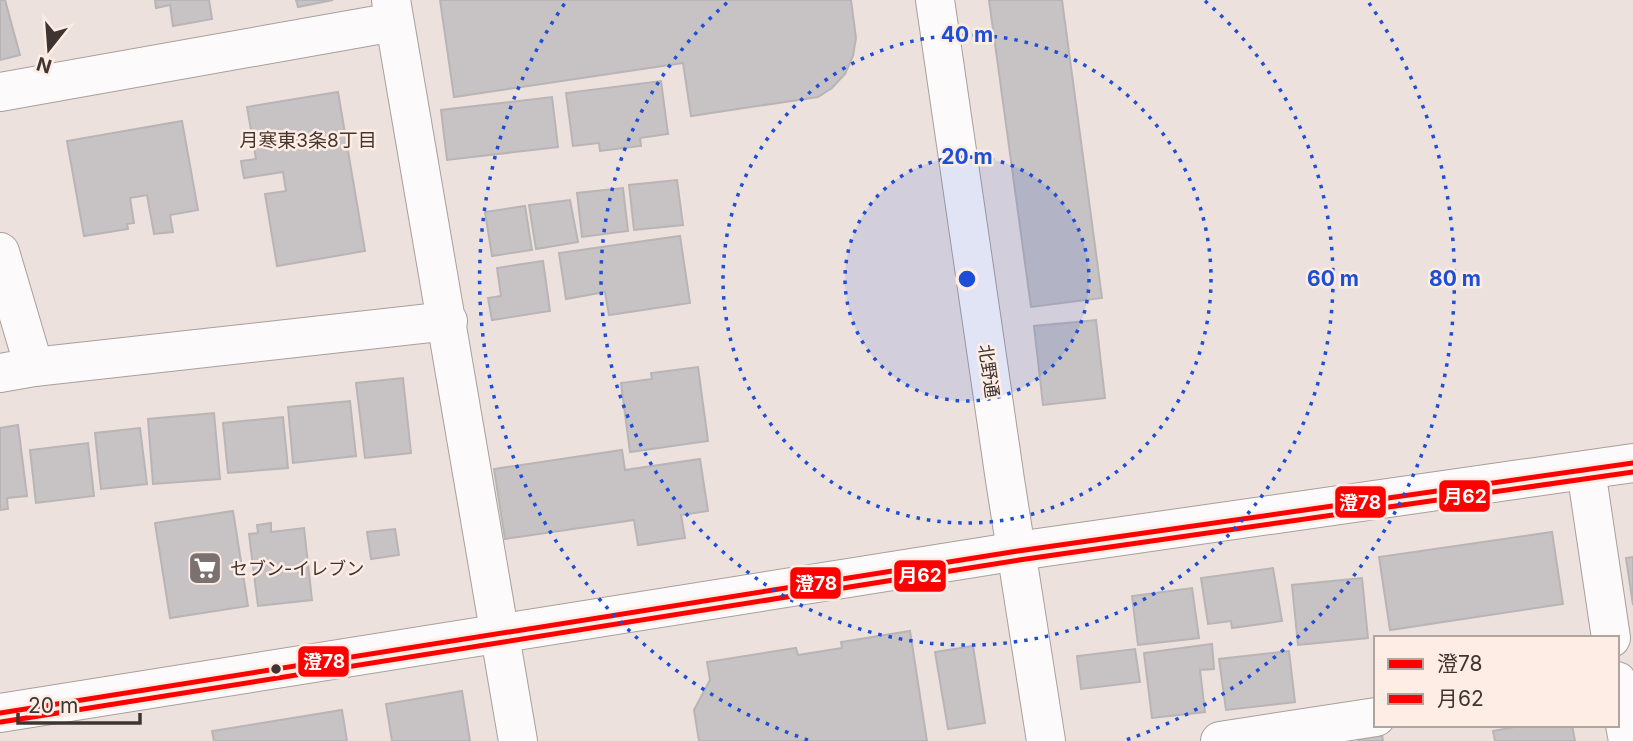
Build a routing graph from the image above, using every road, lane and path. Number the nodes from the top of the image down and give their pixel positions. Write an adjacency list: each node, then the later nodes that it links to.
1 (935, 0): 9 (street, 北野通)
2 (392, 11): 3 (street); 5 (street)
3 (0, 92)
4 (0, 252): 6 (street)
5 (447, 321): 6 (street); 10 (street)
6 (17, 370)
7 (1633, 463): 8 (street)
8 (1586, 470): 9 (street); 11 (street)
9 (1018, 551): 10 (street); 16 (street, 北野通)
10 (499, 634): 13 (street); 15 (street)
11 (1611, 636)
12 (1619, 691): 18 (street)
13 (0, 713)
14 (1374, 717): 17 (street)
15 (519, 741)
16 (1046, 741)
17 (1220, 741)
18 (1628, 741)

